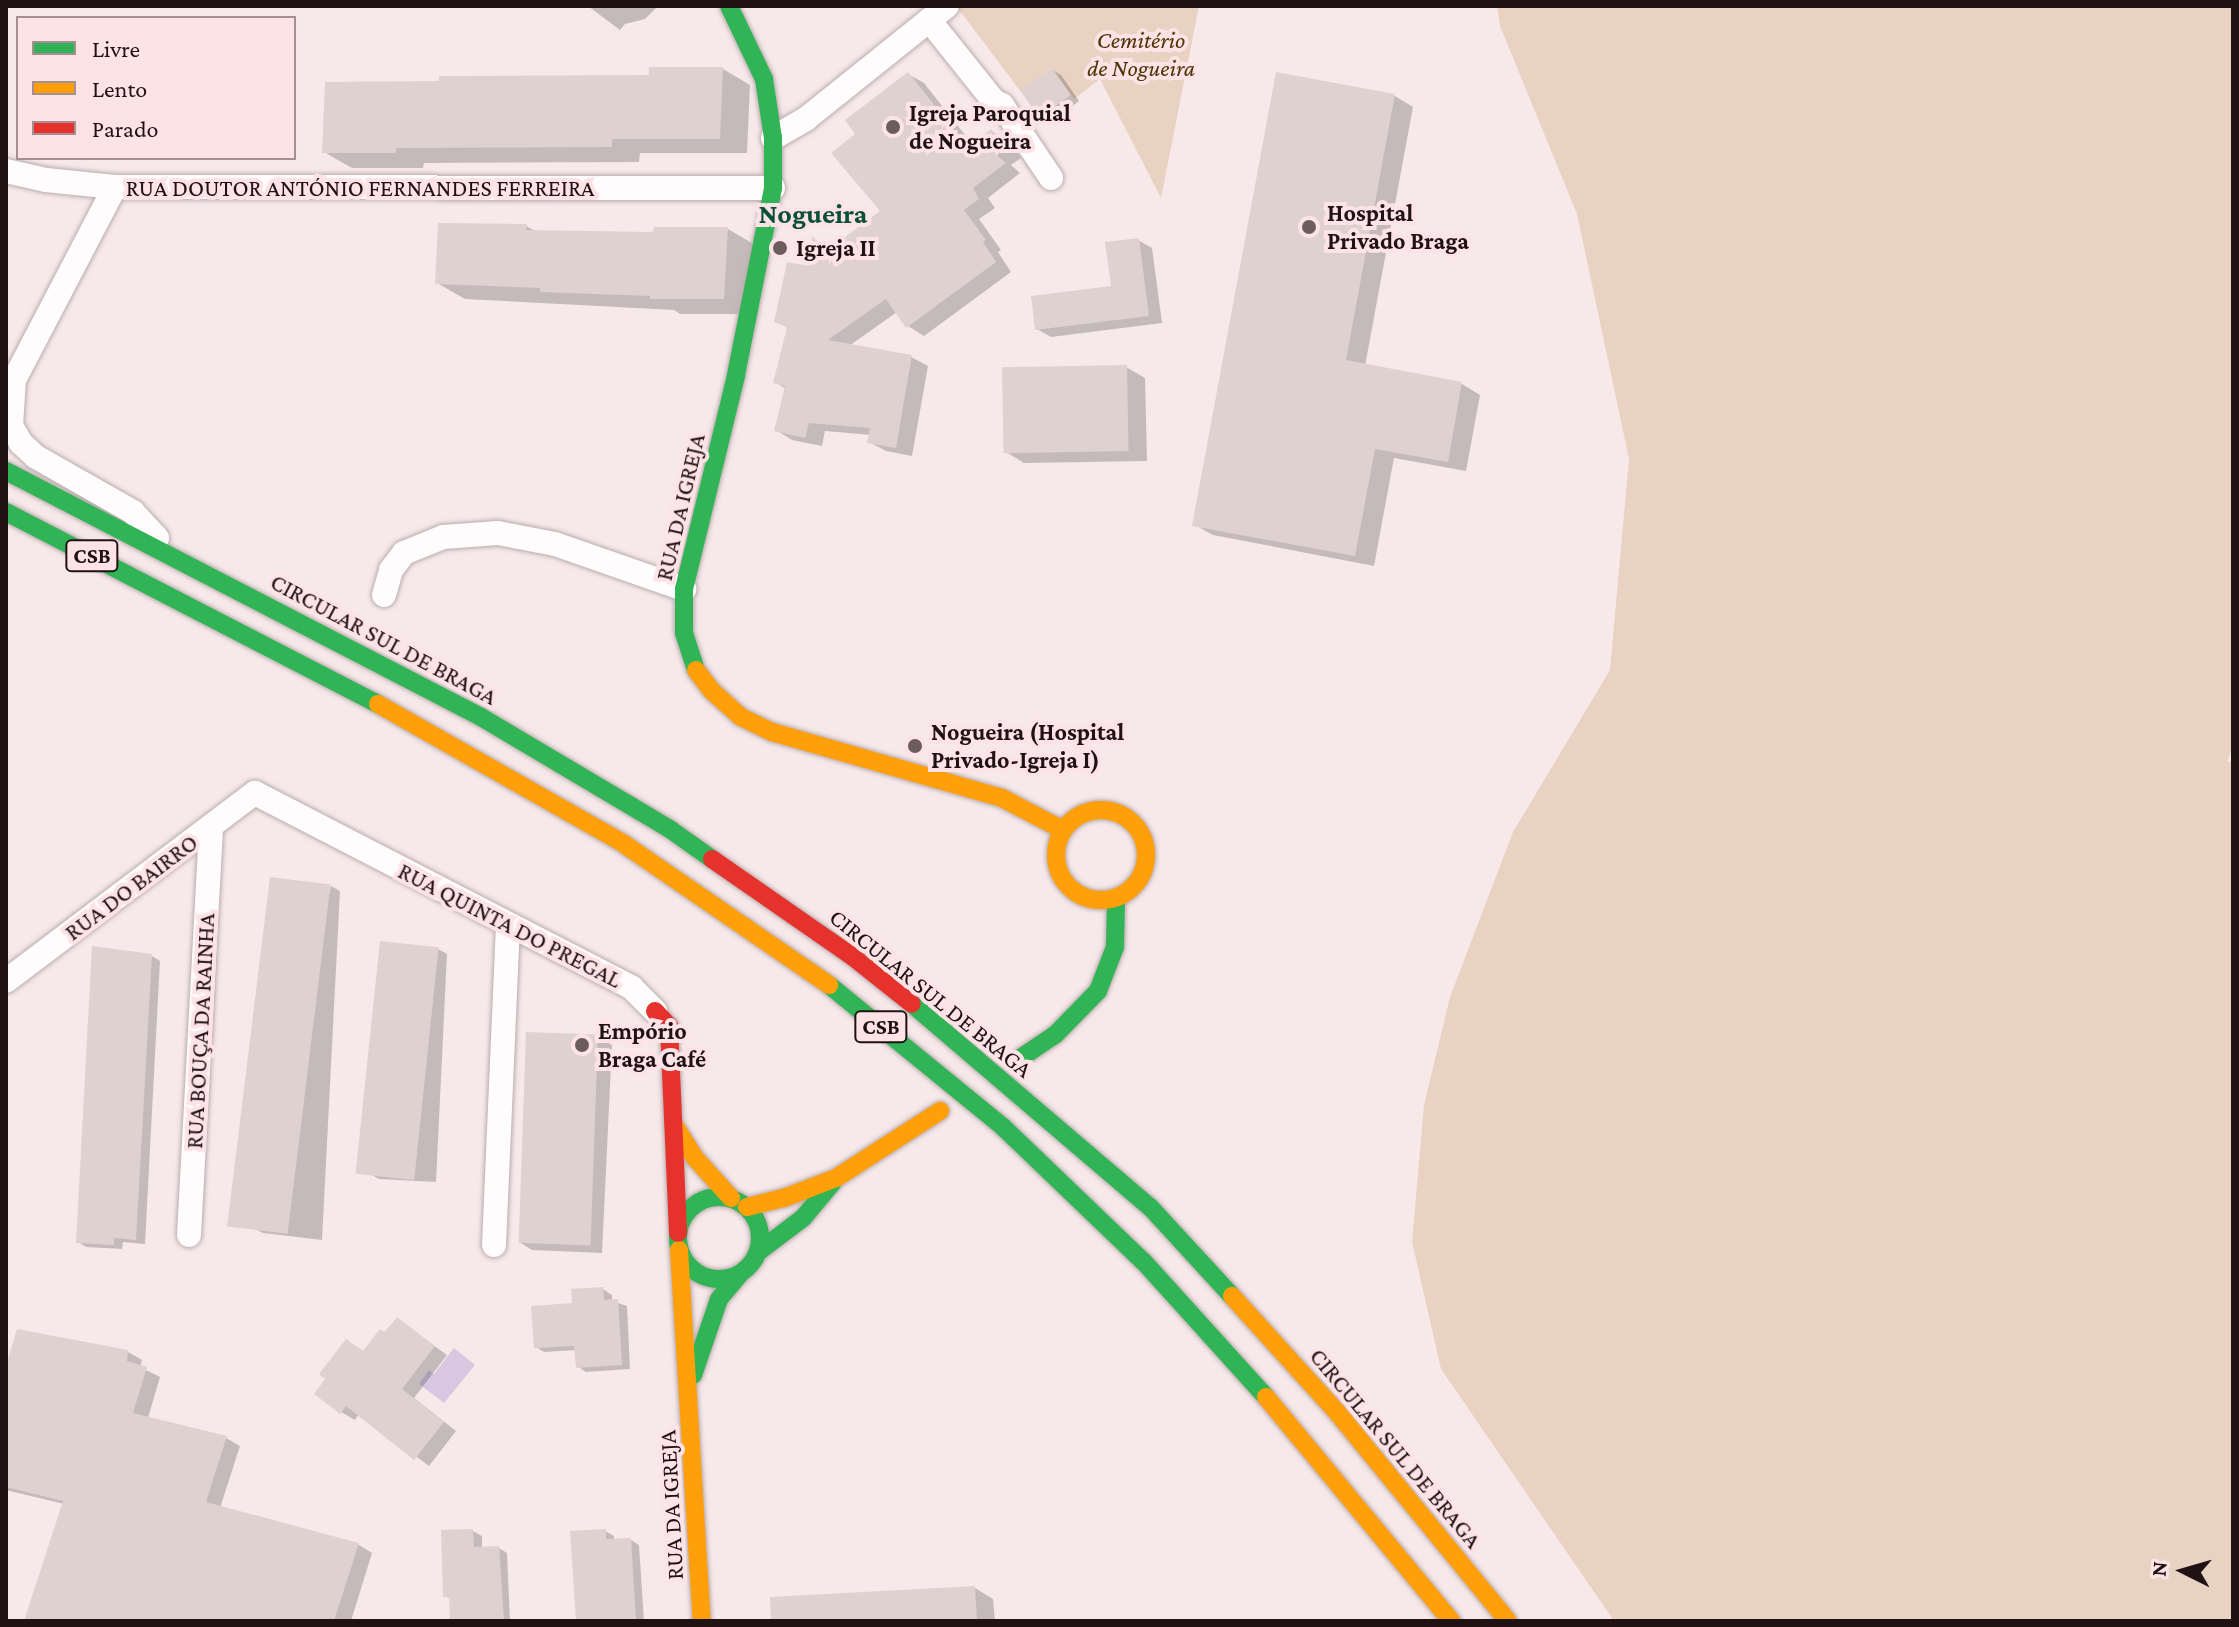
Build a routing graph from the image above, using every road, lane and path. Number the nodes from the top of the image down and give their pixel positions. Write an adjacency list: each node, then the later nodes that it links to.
1 (729, 6): 3 (main road, RUA DA IGREJA)
2 (938, 13): 3 (street); 5 (street)
3 (773, 138): 7 (main road, RUA DA IGREJA)
4 (6, 171): 6 (street)
5 (1051, 178)
6 (115, 187): 7 (street, RUA DOUTOR ANTÓNIO FERNANDES FERREIRA); 8 (street, RUA DOUTOR ANTÓNIO FERNANDES FERREIRA)
7 (773, 188): 12 (main road, RUA DA IGREJA)
8 (10, 383): 11 (street, RUA DOUTOR ANTÓNIO FERNANDES FERREIRA)
9 (6, 471): 11 (main road, CSB)
10 (6, 512): 33 (main road, CSB)
11 (181, 560): 34 (main road, CIRCULAR SUL DE BRAGA / CSB)
12 (684, 589): 13 (street); 16 (main road, RUA DA IGREJA)
13 (384, 595)
14 (255, 793): 15 (street, RUA DO BAIRRO); 18 (street, RUA QUINTA DO PREGAL)
15 (211, 827): 19 (street, RUA DO BAIRRO); 26 (street, RUA BOUÇA DA RAINHA)
16 (1063, 830): 17 (main road); 17 (main road)
17 (1116, 898): 21 (main road)
18 (508, 926): 20 (street, RUA QUINTA DO PREGAL); 28 (street)
19 (6, 981)
20 (655, 1011): 23 (main road, RUA QUINTA DO PREGAL)
21 (1022, 1057)
22 (940, 1111): 24 (main road)
23 (673, 1123): 25 (main road, RUA QUINTA DO PREGAL); 27 (main road, RUA QUINTA DO PREGAL)
24 (836, 1178): 25 (main road); 29 (main road)
25 (739, 1203): 27 (main road); 29 (main road)
26 (189, 1235)
27 (679, 1242): 30 (main road); 31 (main road, RUA DA IGREJA)
28 (494, 1245)
29 (758, 1252): 30 (main road)
30 (739, 1275): 31 (main road, RUA DA IGREJA)
31 (688, 1386): 32 (main road, RUA DA IGREJA)
32 (702, 1621)
33 (1451, 1621)
34 (1508, 1621)

